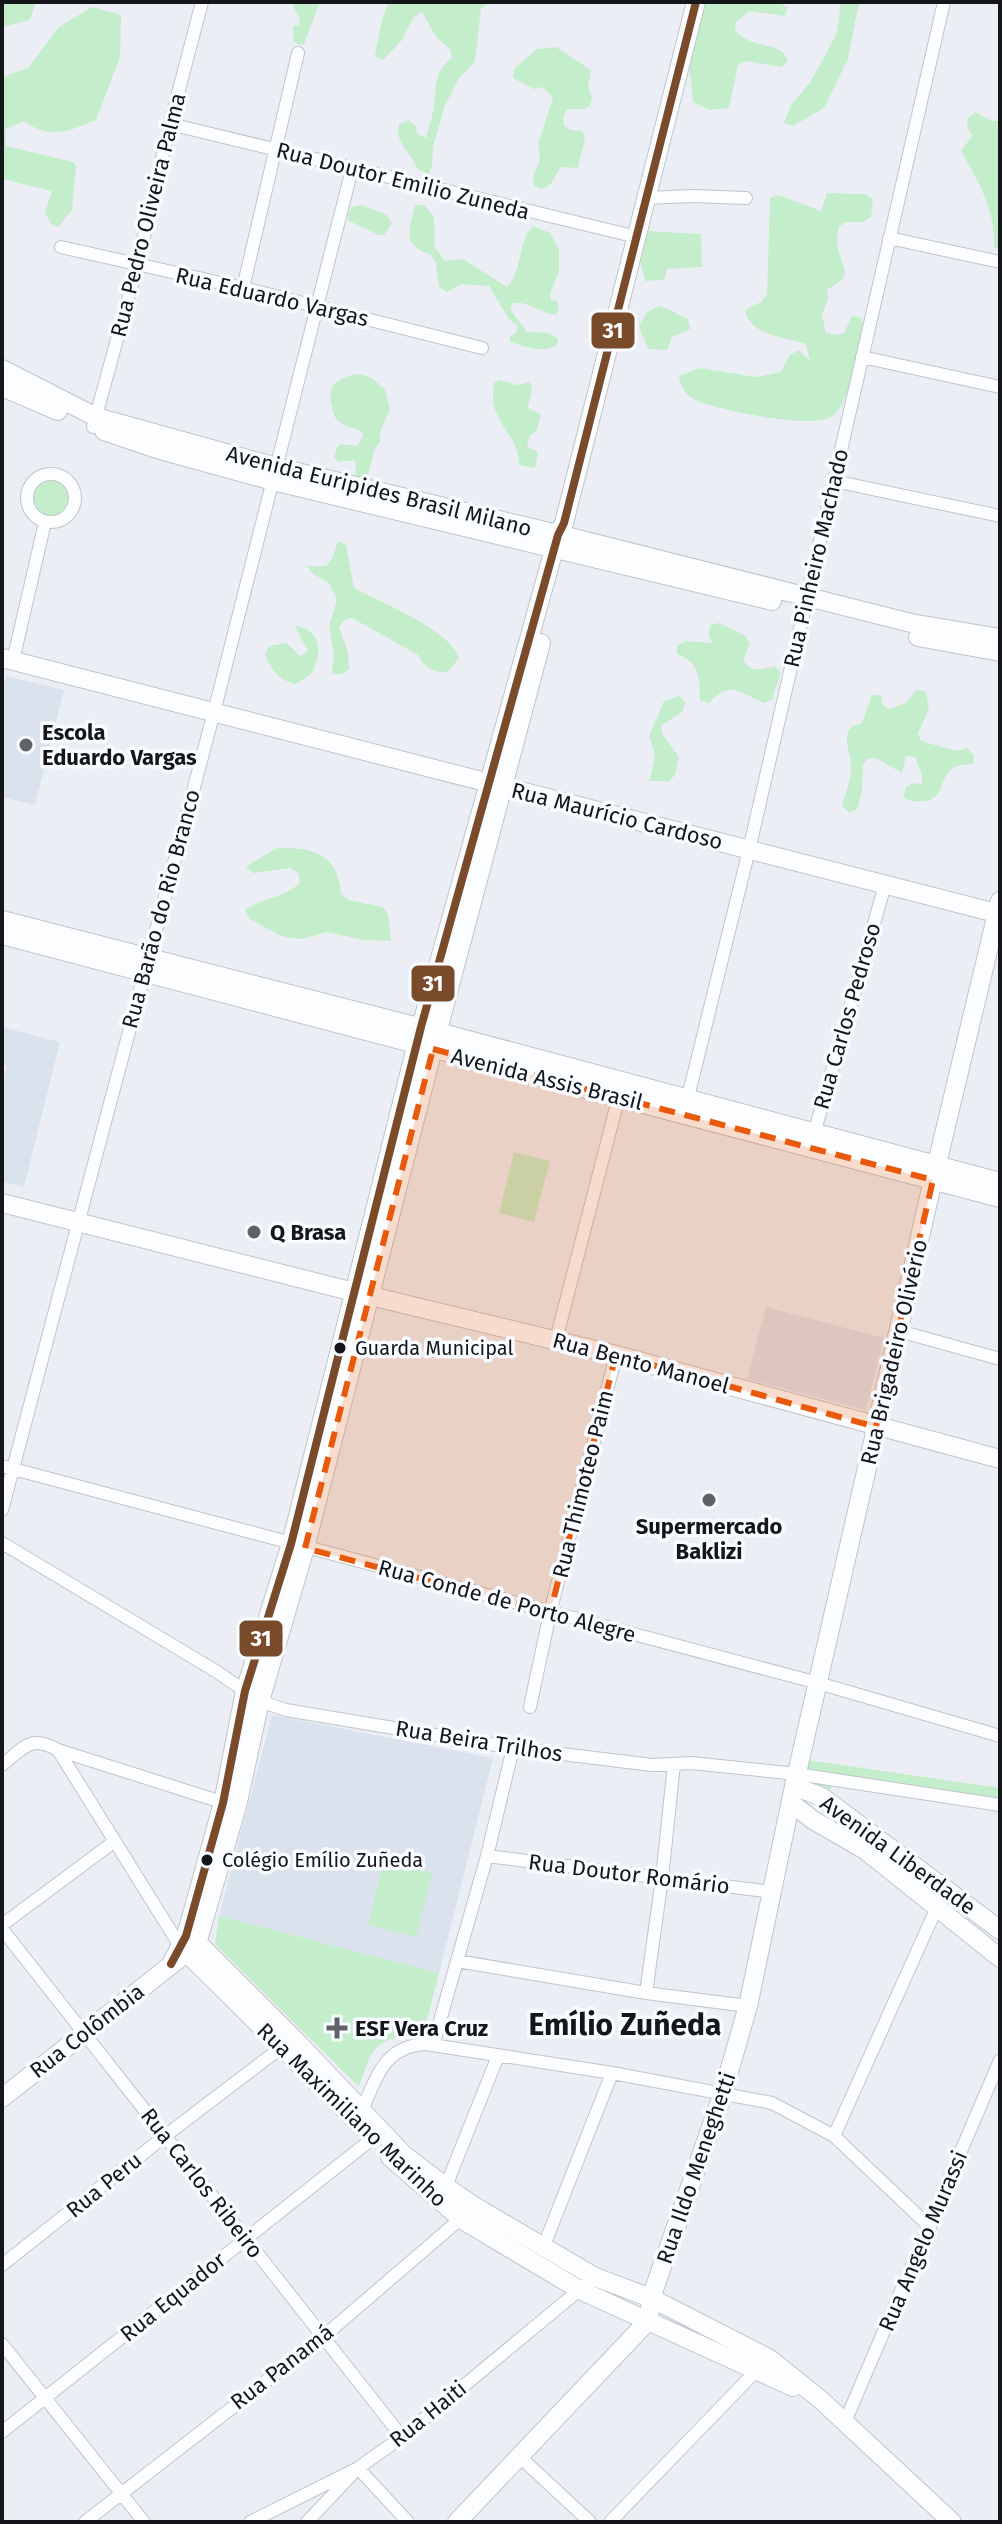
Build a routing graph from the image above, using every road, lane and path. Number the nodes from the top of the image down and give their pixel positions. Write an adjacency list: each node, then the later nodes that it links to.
1 (202, 2): 5 (street, Rua Pedro Oliveira Palma)
2 (696, 2): 8 (street)
3 (944, 2): 11 (street, Rua Pinheiro Machado)
4 (298, 53): 6 (street)
5 (170, 124): 6 (street, Rua Doutor Emilio Zuneda); 14 (street, Rua Pedro Oliveira Palma)
6 (274, 150): 7 (street, Rua Doutor Emilio Zuneda); 15 (street)
7 (352, 169): 10 (street, Rua Doutor Emilio Zuneda); 16 (street, Rua Barão do Rio Branco)
8 (647, 198): 9 (street); 10 (street)
9 (746, 198)
10 (637, 237): 26 (street)
11 (889, 238): 13 (street); 18 (street, Rua Pinheiro Machado)
12 (61, 247): 14 (street, Rua Eduardo Vargas)
13 (1000, 262)
14 (137, 266): 15 (street, Rua Eduardo Vargas); 21 (street, Rua Pedro Oliveira Palma)
15 (243, 288): 16 (street, Rua Eduardo Vargas)
16 (318, 307): 17 (street, Rua Eduardo Vargas); 22 (street, Rua Barão do Rio Branco)
17 (482, 348)
18 (862, 357): 20 (street); 23 (street, Rua Pinheiro Machado)
19 (6, 385): 21 (street, Avenida Euripides Brasil Milano); 21 (street, Avenida Euripides Brasil Milano)
20 (1000, 387)
21 (94, 422): 22 (street, Avenida Euripides Brasil Milano)
22 (274, 474): 26 (street, Avenida Euripides Brasil Milano); 32 (street, Rua Barão do Rio Branco)
23 (834, 481): 24 (street); 27 (street, Rua Pinheiro Machado)
24 (1000, 516)
25 (45, 522): 25 (street); 31 (street)
26 (561, 538): 27 (street, Avenida Euripides Brasil Milano); 33 (street)
27 (806, 603): 28 (street, Avenida Euripides Brasil Milano); 34 (street, Rua Pinheiro Machado)
28 (910, 629): 29 (street, Avenida Euripides Brasil Milano); 30 (street, Avenida Euripides Brasil Milano)
29 (1000, 638)
30 (1000, 652)
31 (8, 659): 32 (street, Rua Maurício Cardoso)
32 (214, 712): 33 (street, Rua Maurício Cardoso); 39 (street, Rua Barão do Rio Branco)
33 (496, 786): 34 (street, Rua Maurício Cardoso); 40 (street)
34 (749, 850): 35 (street, Rua Maurício Cardoso); 42 (street, Rua Pinheiro Machado)
35 (885, 885): 36 (street, Rua Maurício Cardoso); 43 (street, Rua Carlos Pedroso)
36 (999, 910): 44 (street, Rua Brigadeiro Olivério)
37 (2, 920): 39 (street, Avenida Assis Brasil)
38 (2, 935): 39 (street, Avenida Assis Brasil)
39 (145, 965): 40 (street, Avenida Assis Brasil); 48 (street, Rua Barão do Rio Branco)
40 (428, 1038): 41 (street, Avenida Assis Brasil); 49 (street)
41 (620, 1089): 42 (street, Avenida Assis Brasil); 51 (street)
42 (686, 1106): 43 (street, Avenida Assis Brasil)
43 (812, 1140): 44 (street, Avenida Assis Brasil)
44 (935, 1173): 45 (street, Avenida Assis Brasil); 46 (street, Avenida Assis Brasil); 50 (street, Rua Brigadeiro Olivério)
45 (1000, 1182)
46 (1000, 1198)
47 (2, 1203): 48 (street, Rua Bento Manoel)
48 (78, 1223): 49 (street, Rua Bento Manoel); 56 (street, Rua Barão do Rio Branco)
49 (362, 1294): 51 (street, Rua Bento Manoel); 59 (street)
50 (899, 1331): 53 (street); 54 (street, Rua Brigadeiro Olivério)
51 (556, 1340): 52 (street, Rua Bento Manoel)
52 (616, 1355): 54 (street, Rua Bento Manoel); 60 (street, Rua Thimoteo Paim)
53 (1000, 1359)
54 (876, 1427): 55 (street, Rua Bento Manoel); 61 (street, Rua Brigadeiro Olivério)
55 (1000, 1459)
56 (7, 1468): 57 (street, Rua Barão do Rio Branco); 59 (street, Rua Conde de Porto Alegre)
57 (2, 1510)
58 (2, 1543): 62 (street, Rua Beira Trilhos)
59 (298, 1546): 60 (street, Rua Conde de Porto Alegre); 62 (street)
60 (550, 1613): 61 (street, Rua Conde de Porto Alegre); 63 (street, Rua Thimoteo Paim)
61 (818, 1683): 64 (street, Rua Conde de Porto Alegre); 69 (street, Rua Brigadeiro Olivério)
62 (253, 1696): 65 (street, Rua Beira Trilhos); 70 (street)
63 (530, 1707)
64 (1000, 1736)
65 (513, 1748): 67 (street, Rua Beira Trilhos); 73 (street)
66 (58, 1750): 68 (street); 70 (street); 72 (street, Rua Maximiliano Marinho)
67 (674, 1764): 69 (street, Rua Beira Trilhos); 75 (street)
68 (2, 1765)
69 (794, 1787): 71 (street, Rua Beira Trilhos); 74 (street, Avenida Liberdade); 76 (street, Rua Ildo Meneghetti)
70 (230, 1804): 80 (street)
71 (1000, 1805)
72 (115, 1841): 78 (street); 80 (street, Rua Maximiliano Marinho)
73 (487, 1856): 75 (street, Rua Doutor Romário); 82 (street)
74 (903, 1868): 77 (street, Avenida Liberdade); 79 (street, Avenida Liberdade)
75 (662, 1878): 76 (street, Rua Doutor Romário); 83 (street)
76 (772, 1892): 84 (street, Rua Ildo Meneghetti)
77 (937, 1907): 81 (street, Avenida Liberdade); 96 (street)
78 (2, 1927): 85 (street, Rua Carlos Ribeiro)
79 (1000, 1930)
80 (184, 1948): 85 (street, Rua Colômbia); 86 (street, Rua Maximiliano Marinho)
81 (1000, 1958)
82 (457, 1961): 83 (street); 87 (street)
83 (646, 1993): 84 (street)
84 (748, 2006): 91 (street, Rua Ildo Meneghetti)
85 (84, 2035): 92 (street, Rua Colômbia); 95 (street, Rua Carlos Ribeiro)
86 (288, 2042): 93 (street, Rua Maximiliano Marinho); 94 (street, Rua Maximiliano Marinho); 95 (street, Rua Peru)
87 (433, 2045): 88 (street); 93 (street)
88 (498, 2056): 90 (street); 97 (street)
89 (1000, 2060): 99 (street, Rua Angelo Murassi)
90 (612, 2073): 91 (street); 101 (street)
91 (722, 2096): 96 (street); 104 (street, Rua Ildo Meneghetti)
92 (2, 2098)
93 (362, 2110): 94 (street, Rua Maximiliano Marinho)
94 (377, 2135): 97 (street, Rua Maximiliano Marinho); 100 (street, Rua Equador)
95 (165, 2136): 100 (street, Rua Carlos Ribeiro); 102 (street, Rua Peru)
96 (834, 2136): 99 (street)
97 (442, 2194): 98 (street, Rua Maximiliano Marinho)
98 (467, 2213): 101 (street, Rua Maximiliano Marinho); 103 (street, Rua Maximiliano Marinho); 106 (street, Rua Panamá)
99 (930, 2227): 111 (street, Rua Angelo Murassi)
100 (245, 2239): 106 (street, Rua Carlos Ribeiro); 109 (street, Rua Equador)
101 (543, 2248): 103 (street, Rua Maximiliano Marinho)
102 (2, 2265)
103 (588, 2283): 104 (street, Rua Maximiliano Marinho); 105 (street, Rua Maximiliano Marinho); 113 (street, Rua Haiti)
104 (651, 2298): 105 (street, Rua Ildo Meneghetti); 110 (street, Rua Maximiliano Marinho)
105 (649, 2320): 108 (street, Rua Maximiliano Marinho); 114 (street)
106 (323, 2337): 113 (street, Rua Carlos Ribeiro); 116 (street, Rua Panamá)
107 (2, 2344): 109 (street)
108 (757, 2370): 110 (street, Rua Maximiliano Marinho); 124 (street)
109 (46, 2399): 112 (street, Rua Equador); 116 (street)
110 (821, 2400): 111 (street, Rua Maximiliano Marinho)
111 (845, 2422): 125 (street, Rua Maximiliano Marinho)
112 (2, 2432)
113 (402, 2437): 115 (street, Rua Haiti)
114 (520, 2457): 122 (street); 123 (street)
115 (358, 2468): 119 (street, Rua Haiti); 120 (street); 121 (street)
116 (121, 2493): 117 (street, Rua Panamá); 118 (street)
117 (85, 2522)
118 (144, 2522)
119 (250, 2522)
120 (307, 2522)
121 (408, 2522)
122 (457, 2522)
123 (590, 2522)
124 (610, 2522)
125 (952, 2522)

